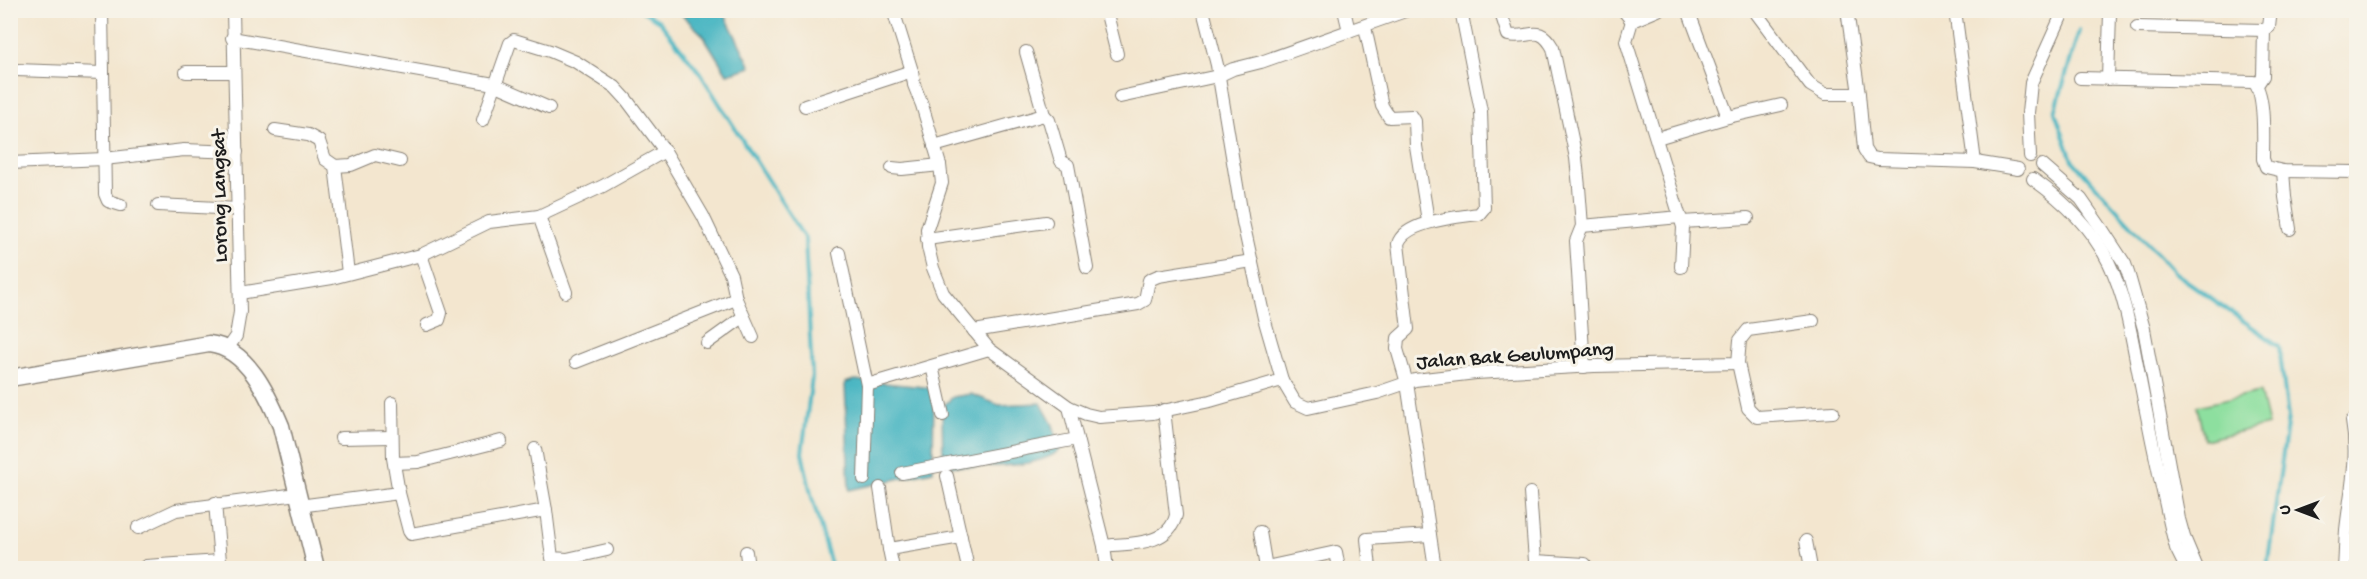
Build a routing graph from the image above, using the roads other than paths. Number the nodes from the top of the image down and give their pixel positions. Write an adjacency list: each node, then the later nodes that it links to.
1 (102, 10): 31 (street)
2 (233, 10): 24 (street, Lorong Langsat)
3 (892, 10): 28 (street)
4 (1106, 10): 26 (street)
5 (1203, 10): 32 (street, Jalan Bak Geulumpang)
6 (1344, 10): 23 (street)
7 (1408, 10): 20 (street)
8 (1461, 10): 69 (street)
9 (1500, 10): 71 (street)
10 (1623, 10): 19 (street)
11 (1658, 10): 19 (street)
12 (1688, 10): 43 (street)
13 (1754, 10): 37 (street)
14 (1847, 10): 37 (street)
15 (1955, 10): 53 (street)
16 (2064, 10): 50 (street)
17 (2271, 10): 22 (street)
18 (2110, 13): 34 (street)
19 (1632, 21): 46 (street)
20 (1365, 27): 23 (street); 69 (street)
21 (2137, 27): 22 (street)
22 (2264, 30): 36 (street)
23 (1349, 31): 32 (street)
24 (232, 38): 30 (street, Lorong Langsat); 35 (street)
25 (1026, 52): 42 (street)
26 (1117, 54)
27 (16, 70): 31 (street)
28 (912, 70): 40 (street); 47 (street)
29 (186, 72): 30 (street)
30 (234, 72): 49 (street, Lorong Langsat)
31 (102, 73): 51 (street)
32 (1218, 76): 38 (street); 76 (street, Jalan Bak Geulumpang)
33 (2080, 78): 34 (street)
34 (2109, 79): 36 (street)
35 (494, 84): 41 (street); 44 (street); 48 (street)
36 (2258, 85): 60 (street)
37 (1859, 94): 53 (street)
38 (1120, 97)
39 (1781, 105): 43 (street)
40 (806, 106)
41 (549, 108)
42 (1044, 115): 47 (street); 78 (street)
43 (1728, 117): 46 (street)
44 (483, 120)
45 (275, 130): 57 (street)
46 (1657, 138): 68 (street)
47 (934, 146): 55 (street)
48 (664, 151): 66 (street); 82 (street)
49 (237, 152): 51 (street); 65 (street, Lorong Langsat)
50 (2030, 156): 56 (street); 59 (street)
51 (104, 159): 54 (street); 63 (street)
52 (400, 161): 57 (street)
53 (1975, 162): 59 (street)
54 (10, 163)
55 (940, 165): 58 (street); 73 (street)
56 (2042, 165): 62 (street); 86 (street)
57 (335, 166): 79 (street)
58 (892, 168)
59 (2018, 169): 62 (street)
60 (2283, 171): 61 (street); 72 (street)
61 (2356, 172)
62 (2033, 179): 88 (street)
63 (121, 205)
64 (158, 205): 65 (street)
65 (238, 209): 81 (street, Lorong Langsat)
66 (539, 216): 75 (street); 80 (street)
67 (1748, 218): 68 (street)
68 (1681, 220): 71 (street); 77 (street)
69 (1428, 221): 99 (street)
70 (1046, 222): 73 (street)
71 (1582, 226): 96 (street)
72 (2290, 229)
73 (927, 239): 87 (street)
74 (839, 254): 100 (street)
75 (421, 255): 79 (street); 85 (street)
76 (1252, 261): 87 (street); 98 (street, Jalan Bak Geulumpang)
77 (1681, 267)
78 (1087, 268)
79 (348, 273): 81 (street)
80 (566, 292)
81 (240, 293): 91 (street, Lorong Langsat)
82 (736, 299): 83 (street); 93 (street)
83 (743, 317): 89 (street); 90 (street)
84 (1814, 321): 94 (street)
85 (427, 324)
86 (2144, 329): 88 (street); 116 (street)
87 (974, 330): 92 (street)
88 (2130, 334): 116 (street)
89 (753, 337)
90 (707, 343)
91 (227, 349): 97 (street); 120 (street)
92 (989, 349): 95 (street); 102 (street)
93 (576, 362)
94 (1738, 363): 96 (street, Jalan Bak Geulumpang); 104 (street)
95 (932, 366): 100 (street); 105 (street)
96 (1584, 367): 99 (street, Jalan Bak Geulumpang)
97 (10, 378)
98 (1282, 380): 99 (street, Jalan Bak Geulumpang); 103 (street)
99 (1407, 383): 125 (street)
100 (867, 385): 115 (street)
101 (392, 403): 107 (street)
102 (1069, 407): 103 (street); 109 (street)
103 (1164, 410): 128 (street)
104 (1833, 412)
105 (943, 415)
106 (2352, 421): 147 (street)
107 (392, 436): 108 (street); 112 (street)
108 (341, 438)
109 (1077, 439): 113 (street); 128 (street)
110 (501, 441): 112 (street)
111 (535, 449): 122 (street)
112 (394, 463): 118 (street)
113 (902, 473)
114 (947, 476): 126 (street)
115 (864, 479)
116 (2168, 486): 145 (street); 146 (street)
117 (880, 489): 129 (street)
118 (399, 493): 120 (street); 122 (street)
119 (1530, 493): 133 (street)
120 (298, 500): 121 (street); 135 (street)
121 (215, 503): 123 (street); 134 (street)
122 (546, 510): 130 (street)
123 (138, 528)
124 (1260, 532): 140 (street)
125 (1430, 535): 142 (street); 143 (street)
126 (961, 537): 129 (street); 138 (street)
127 (1806, 541): 144 (street)
128 (1104, 546): 139 (street)
129 (889, 549): 137 (street)
130 (607, 550)
131 (746, 552): 136 (street)
132 (1585, 564): 133 (street)
133 (1535, 565)
134 (144, 568)
135 (315, 568)
136 (748, 568)
137 (893, 568)
138 (968, 568)
139 (1107, 568)
140 (1266, 568): 141 (street)
141 (1339, 568)
142 (1370, 568)
143 (1435, 568)
144 (1811, 568)
145 (2186, 568)
146 (2197, 568)
147 (2344, 568)

